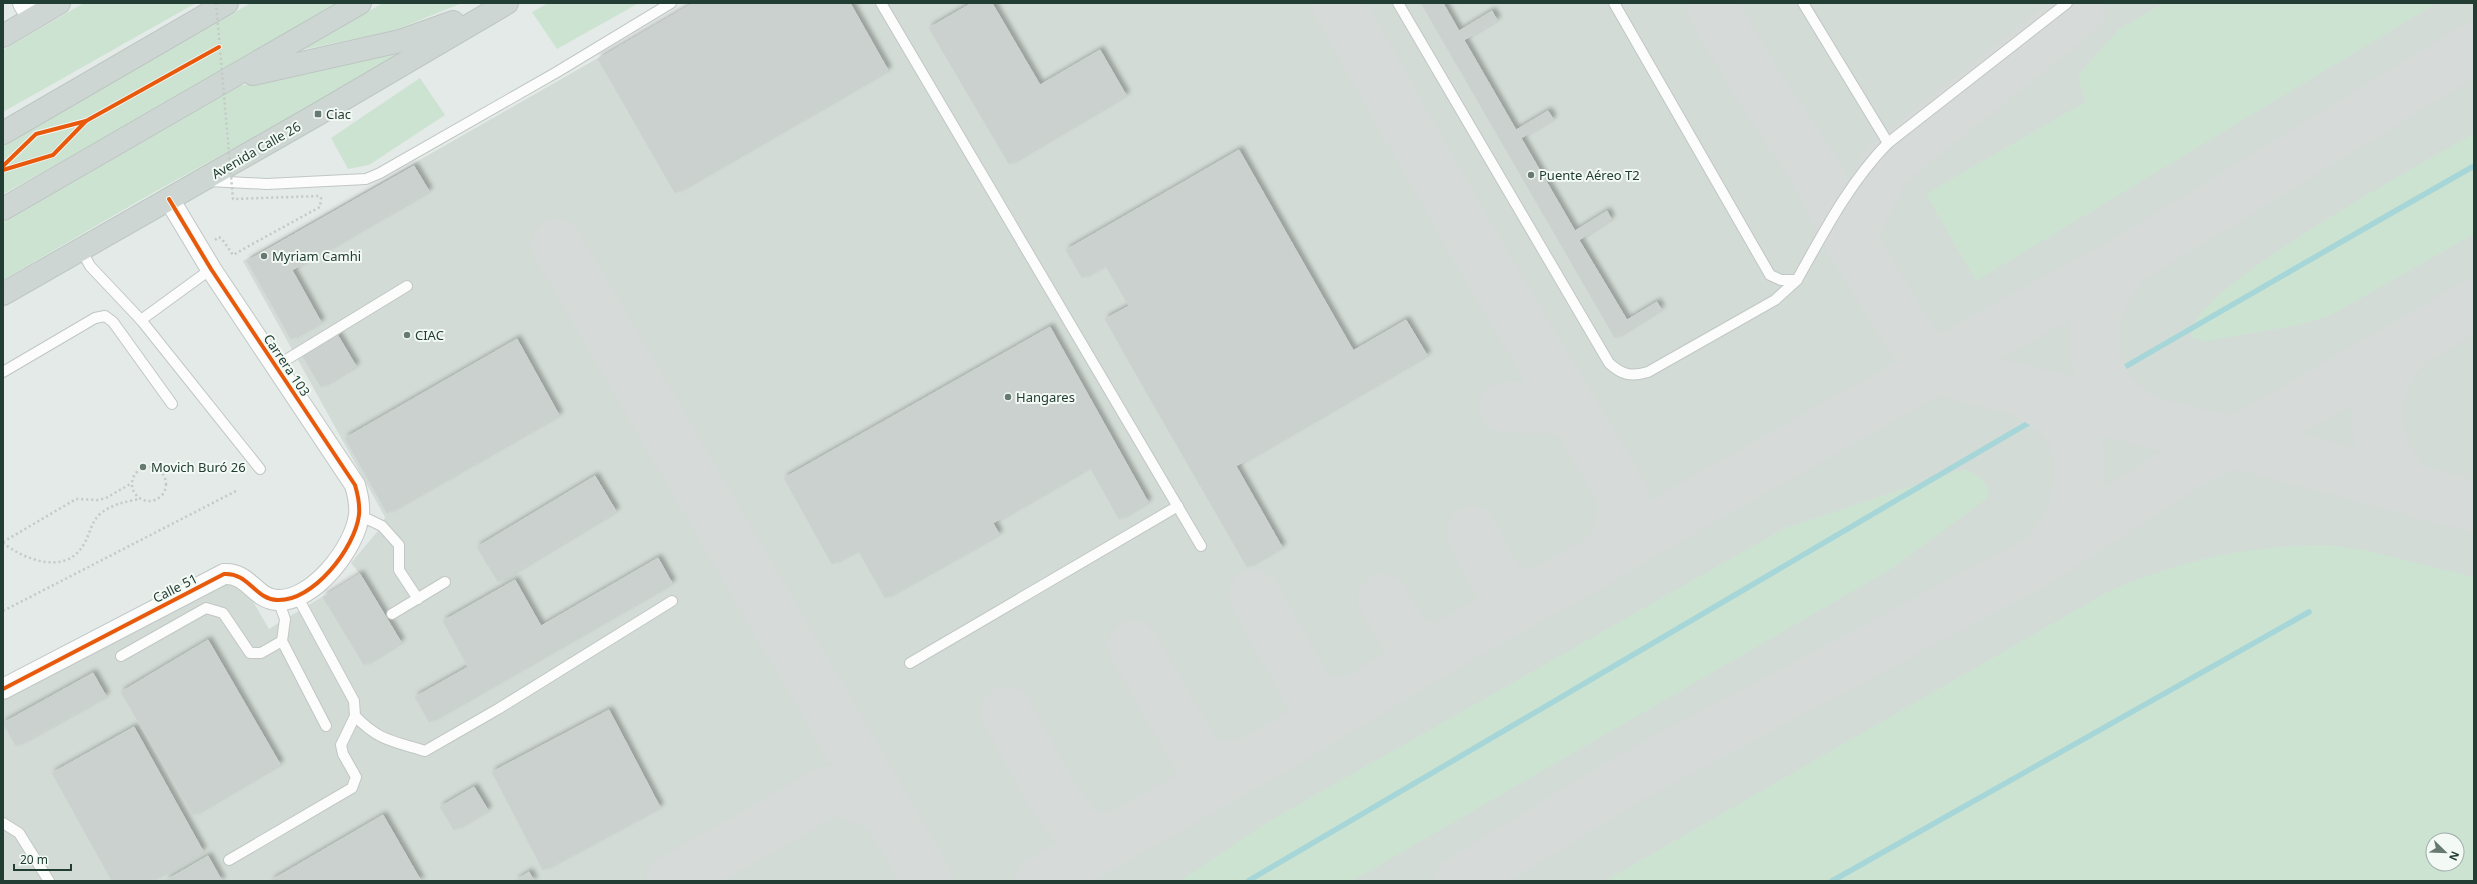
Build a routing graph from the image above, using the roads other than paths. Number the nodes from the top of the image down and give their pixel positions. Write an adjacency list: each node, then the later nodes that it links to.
1 (59, 3): 12 (main road)
2 (226, 3): 15 (main road)
3 (360, 3): 14 (main road)
4 (495, 3): 14 (main road)
5 (506, 3): 17 (main road, Avenida Calle 26)
6 (671, 3): 17 (lane)
7 (880, 3): 30 (lane)
8 (1398, 3): 22 (lane)
9 (1614, 3): 22 (lane)
10 (1803, 3): 16 (lane)
11 (2067, 3): 16 (lane)
12 (29, 11): 13 (main road)
13 (5, 29)
14 (219, 85): 19 (main road)
15 (3, 133)
16 (1888, 143): 22 (lane)
17 (201, 181): 18 (main road, Avenida Calle 26)
18 (169, 199): 20 (main road, Avenida Calle 26); 21 (street, Carrera 103)
19 (3, 209)
20 (82, 249): 24 (main road, Avenida Calle 26); 25 (lane)
21 (211, 269): 25 (lane); 26 (street, Carrera 103)
22 (1797, 280)
23 (407, 286): 26 (lane)
24 (3, 294)
25 (141, 320): 29 (lane)
26 (276, 366): 31 (street, Carrera 103)
27 (3, 372): 28 (lane)
28 (172, 404)
29 (260, 469)
30 (1178, 506): 32 (lane); 40 (lane)
31 (359, 515): 34 (street, Carrera 103); 35 (lane)
32 (1202, 546)
33 (445, 582): 35 (lane)
34 (288, 598): 38 (lane); 41 (street, Calle 51); 42 (lane)
35 (418, 599): 37 (lane)
36 (672, 601): 42 (lane)
37 (392, 614)
38 (282, 641): 39 (lane); 43 (lane)
39 (121, 656)
40 (910, 663)
41 (3, 689)
42 (355, 716): 45 (lane)
43 (326, 726)
44 (3, 823): 46 (lane)
45 (229, 860)
46 (49, 881)

